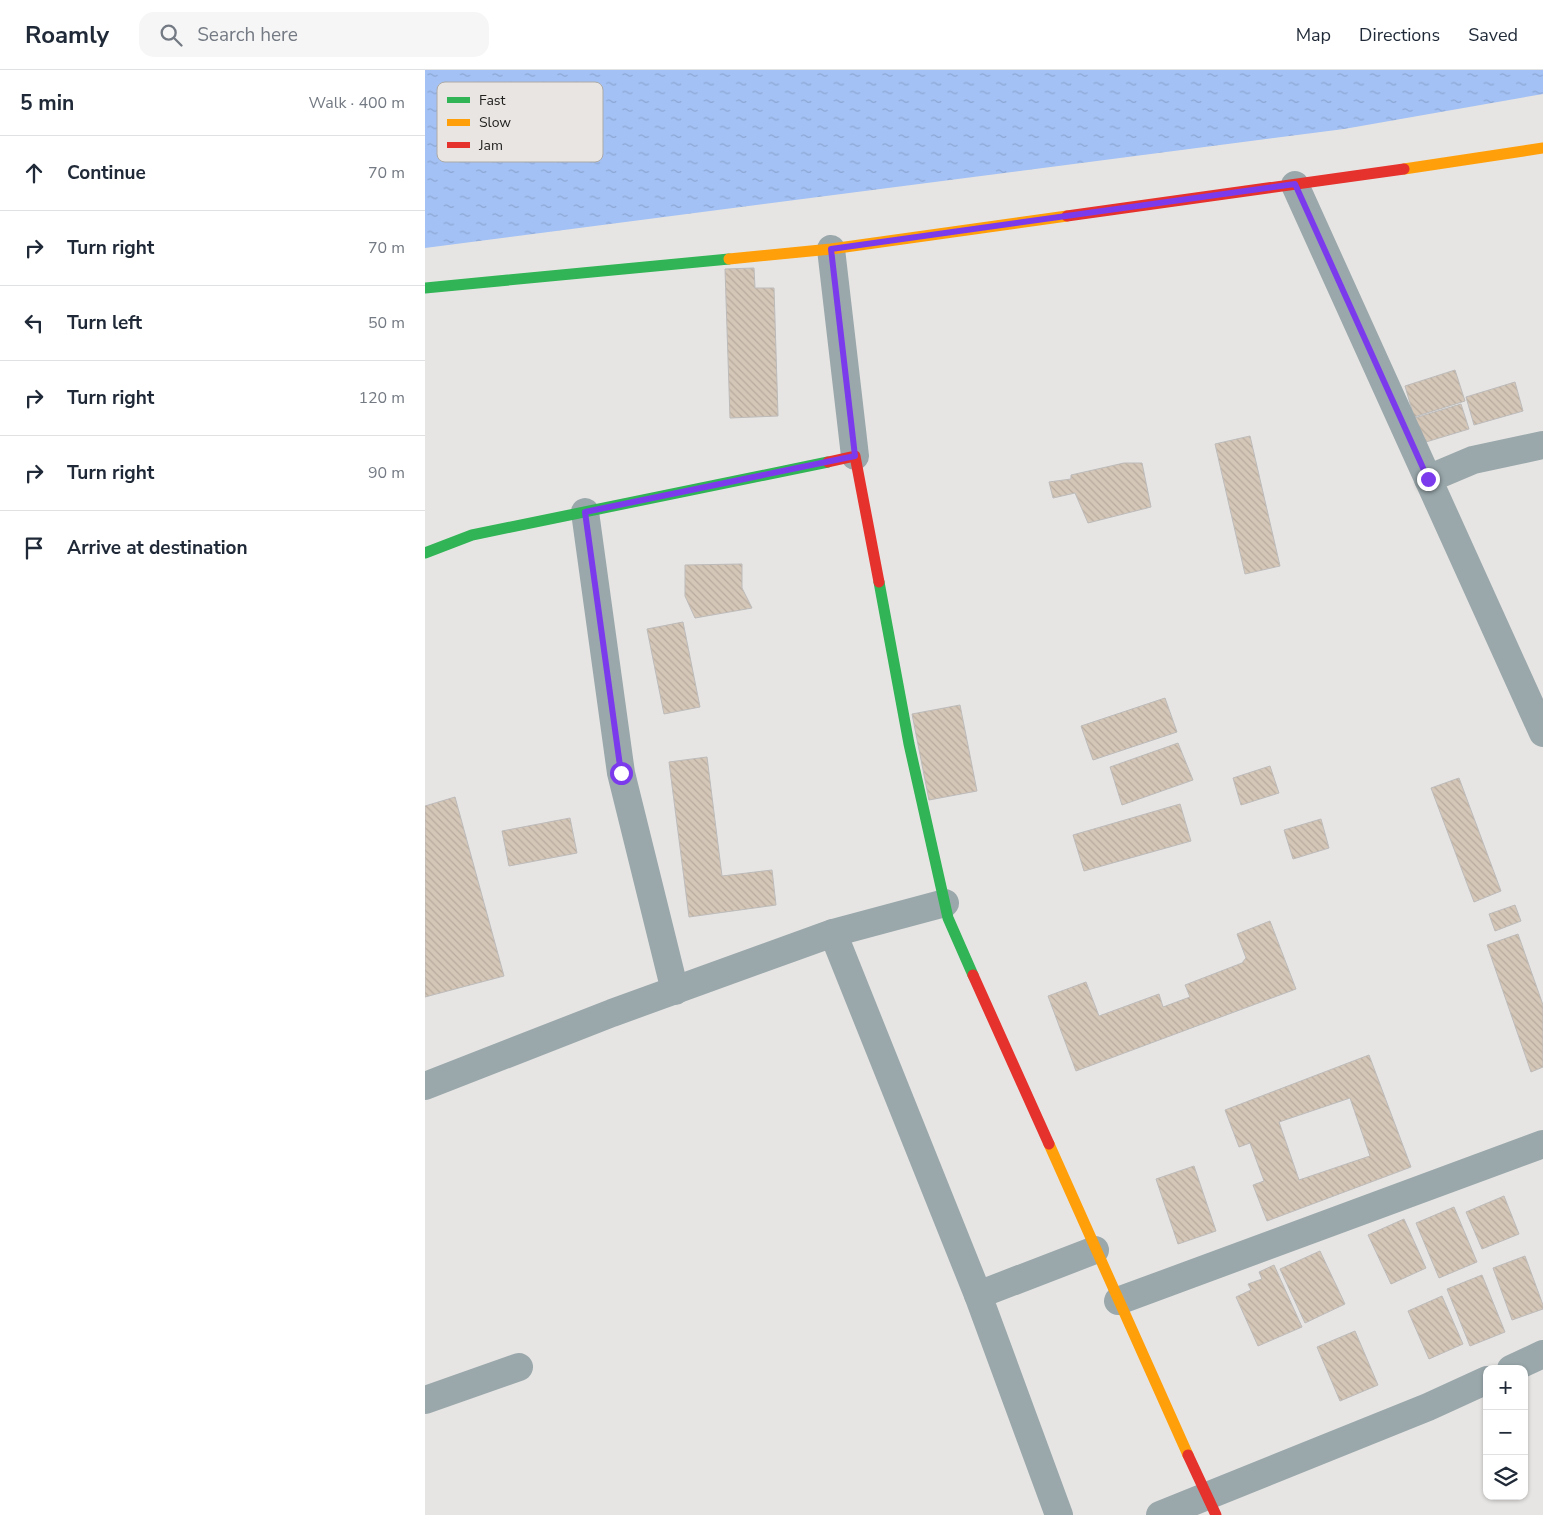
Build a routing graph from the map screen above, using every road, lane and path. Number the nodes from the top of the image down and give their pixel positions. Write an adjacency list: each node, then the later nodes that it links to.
1 (1543, 148): 2 (street)
2 (1295, 184): 3 (street); 7 (street)
3 (831, 249): 4 (street); 6 (street)
4 (425, 288)
5 (1543, 445): 7 (street)
6 (855, 456): 8 (street); 11 (street)
7 (1428, 479): 10 (street)
8 (585, 512): 9 (street); 13 (street)
9 (425, 553)
10 (1543, 733)
11 (945, 903): 12 (street); 16 (street)
12 (833, 934): 13 (street); 17 (street)
13 (675, 991): 14 (street)
14 (425, 1086)
15 (1543, 1144): 18 (street)
16 (1095, 1250): 17 (street); 18 (street)
17 (978, 1295): 25 (street)
18 (1117, 1301): 24 (street)
19 (1543, 1354): 20 (street)
20 (1520, 1365)
21 (519, 1367): 23 (street)
22 (1483, 1382): 24 (street)
23 (425, 1400)
24 (1211, 1506): 26 (street)
25 (1059, 1515)
26 (1160, 1515)

